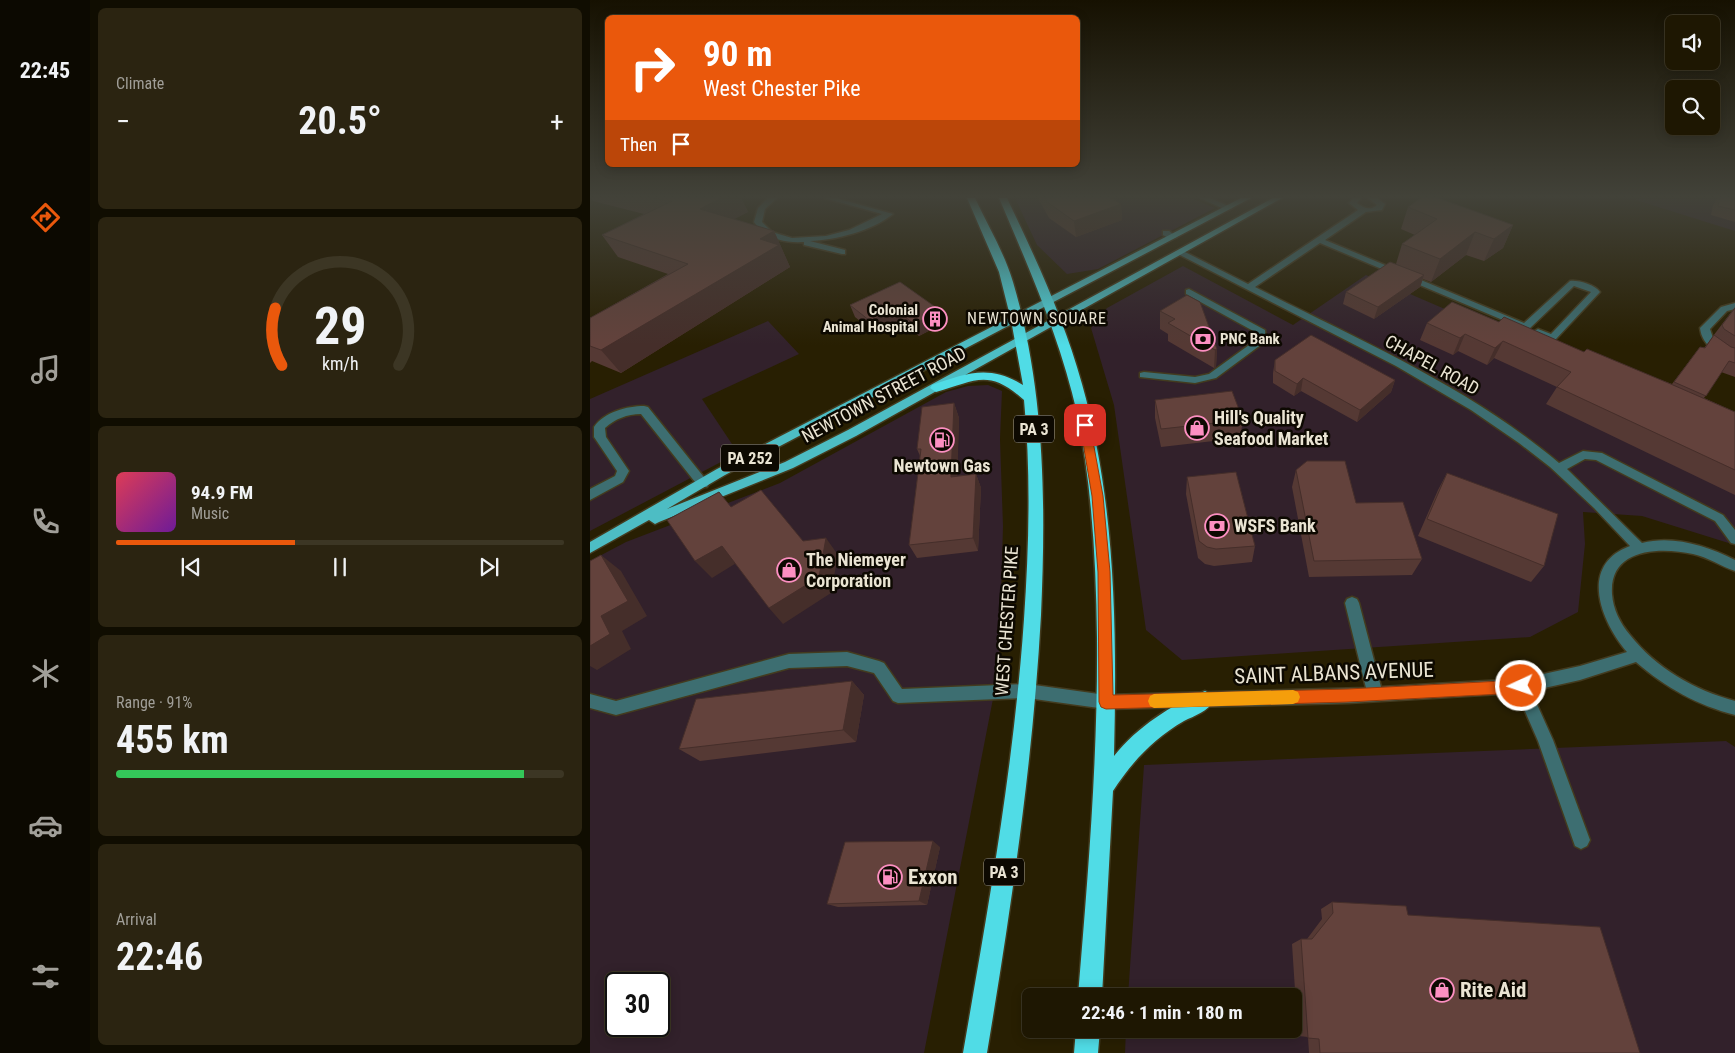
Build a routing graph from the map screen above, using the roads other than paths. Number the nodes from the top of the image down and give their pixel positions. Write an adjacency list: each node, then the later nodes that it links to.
1 (822, 247): 8 (street)
2 (994, 247): 14 (highway, WEST CHESTER PIKE / PA 3)
3 (1025, 247): 12 (highway)
4 (1147, 247): 12 (main road, NEWTOWN STREET ROAD / PA 252)
5 (1190, 247): 9 (main road, NEWTOWN STREET ROAD / PA 252)
6 (1308, 247): 10 (street)
7 (1336, 247): 16 (street)
8 (842, 252)
9 (1180, 253): 10 (street, CHAPEL ROAD); 15 (main road, NEWTOWN STREET ROAD / PA 252)
10 (1248, 288): 22 (street, CHAPEL ROAD)
11 (1189, 292): 19 (street)
12 (1050, 302): 14 (main road, NEWTOWN STREET ROAD / PA 252); 15 (highway)
13 (1735, 306): 18 (street)
14 (1017, 319): 17 (highway, WEST CHESTER PIKE / PA 3); 23 (main road, NEWTOWN STREET ROAD / PA 252)
15 (1057, 321): 17 (main road, NEWTOWN STREET ROAD / PA 252); 37 (highway)
16 (1526, 327): 16 (street)
17 (1022, 341): 20 (main road, NEWTOWN STREET ROAD / PA 252); 21 (highway, WEST CHESTER PIKE / PA 3)
18 (1735, 357)
19 (1144, 375)
20 (936, 388): 21 (highway); 25 (main road, NEWTOWN STREET ROAD / PA 252)
21 (1031, 399): 33 (highway, WEST CHESTER PIKE / PA 3)
22 (1559, 468): 26 (street); 28 (street, CHAPEL ROAD)
23 (702, 484): 24 (street); 25 (main road, NEWTOWN STREET ROAD / PA 252)
24 (590, 495)
25 (620, 532): 27 (main road, PA 252)
26 (1735, 539)
27 (590, 548)
28 (1639, 548): 29 (street); 31 (street)
29 (1735, 566)
30 (1352, 603): 34 (street)
31 (1639, 655): 32 (street, SAINT ALBANS AVENUE); 38 (street)
32 (1521, 686): 34 (street, SAINT ALBANS AVENUE); 40 (street)
33 (1027, 691): 36 (street, SAINT ALBANS AVENUE); 37 (street, SAINT ALBANS AVENUE); 43 (highway, WEST CHESTER PIKE / PA 3)
34 (1375, 694): 35 (street, SAINT ALBANS AVENUE)
35 (1205, 700): 37 (street, SAINT ALBANS AVENUE); 39 (highway)
36 (590, 702)
37 (1106, 702): 39 (highway)
38 (1735, 708)
39 (1104, 788): 41 (highway)
40 (1581, 840)
41 (1091, 988)
42 (1087, 1038): 44 (highway)
43 (975, 1053)
44 (1086, 1053)

